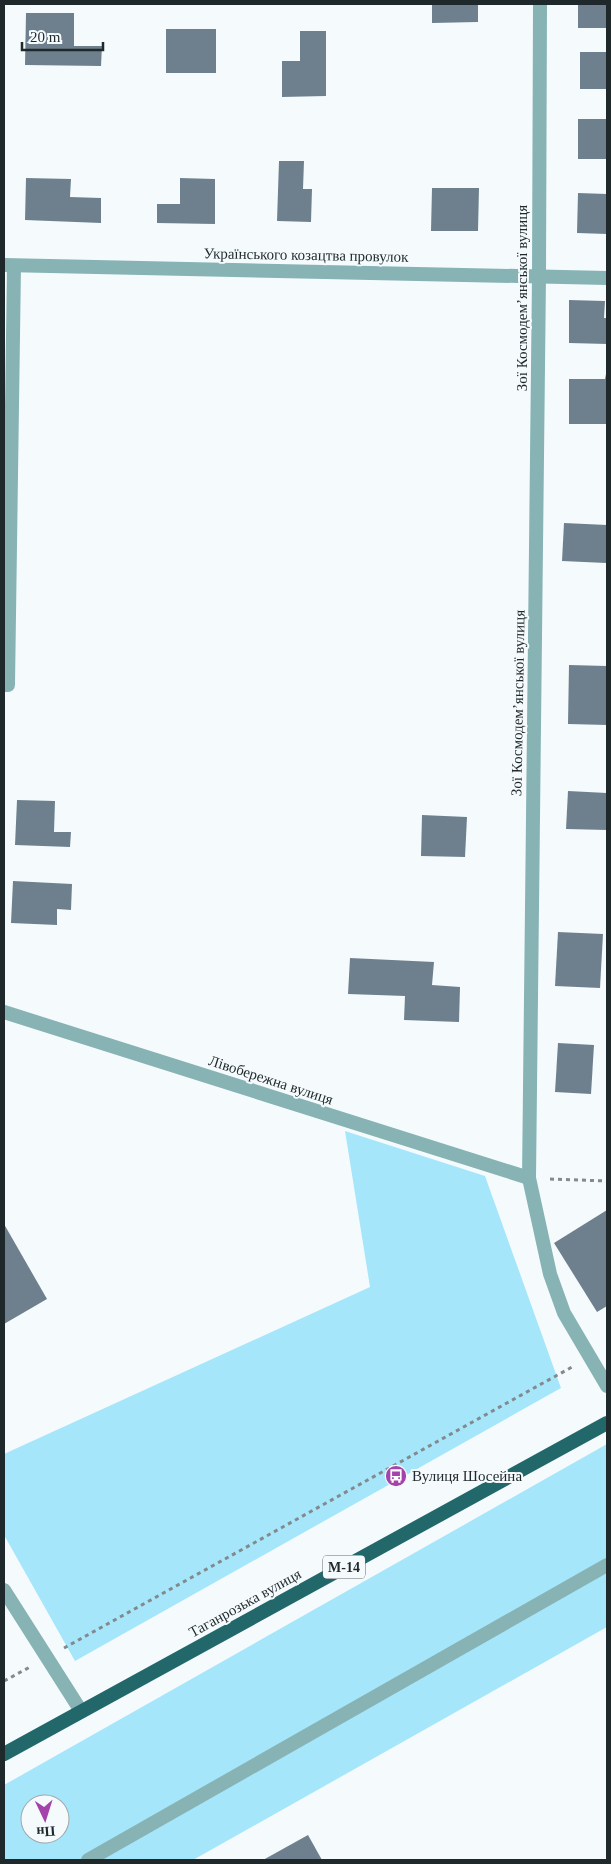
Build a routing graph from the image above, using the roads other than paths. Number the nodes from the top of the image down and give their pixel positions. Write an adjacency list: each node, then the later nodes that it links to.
1 (540, 4): 3 (street, Зої Космодем’янської вулиця)
2 (9, 266): 3 (street, Українського козацтва провулок); 5 (street)
3 (539, 276): 4 (street, Українського козацтва провулок); 7 (street, Зої Космодем’янської вулиця)
4 (607, 278)
5 (4, 685)
6 (4, 1012): 7 (street, Лівобережна вулиця)
7 (529, 1178): 8 (street, Зої Космодем’янської вулиця)
8 (607, 1386)
9 (607, 1423): 12 (highway, Таганрозька вулиця / М-14)
10 (607, 1565): 14 (street)
11 (4, 1590): 12 (street)
12 (81, 1711): 13 (highway, Таганрозька вулиця / М-14)
13 (4, 1754)
14 (88, 1860)

